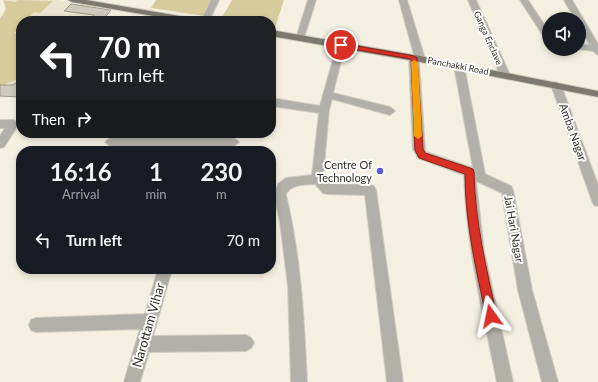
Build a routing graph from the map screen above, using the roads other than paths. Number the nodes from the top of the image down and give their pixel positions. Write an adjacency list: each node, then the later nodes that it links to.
1 (72, 0): 8 (main road)
2 (215, 0): 9 (street)
3 (312, 0): 12 (street)
4 (403, 0): 16 (street)
5 (472, 0): 18 (street, Ganga Enclave)
6 (524, 0): 10 (street)
7 (568, 0): 15 (street)
8 (167, 16)
9 (207, 16)
10 (542, 27)
11 (276, 34): 12 (main road, Panchakki Road)
12 (300, 38): 13 (main road, Panchakki Road)
13 (341, 45): 16 (main road, Panchakki Road); 21 (street)
14 (586, 49): 15 (street)
15 (597, 50)
16 (417, 58): 17 (main road, Panchakki Road); 32 (street)
17 (459, 66): 18 (main road, Panchakki Road); 32 (street)
18 (505, 75): 19 (main road, Panchakki Road)
19 (556, 85): 20 (main road, Panchakki Road); 34 (street, Amba Nagar)
20 (598, 94)
21 (328, 95): 23 (street); 24 (street)
22 (276, 103): 23 (street)
23 (324, 110): 33 (street)
24 (390, 112)
25 (0, 124): 26 (street)
26 (16, 124)
27 (16, 125): 31 (street)
28 (110, 142): 29 (street)
29 (183, 142): 30 (street)
30 (234, 142)
31 (0, 144)
32 (475, 174): 43 (street); 44 (street, Jai Hari Nagar)
33 (317, 179): 41 (street); 42 (street)
34 (598, 201)
35 (163, 274): 36 (street, Narottam Vihar)
36 (149, 321): 37 (street); 39 (street, Narottam Vihar)
37 (36, 325)
38 (246, 343): 39 (street)
39 (143, 344): 40 (street, Narottam Vihar)
40 (132, 382)
41 (299, 382)
42 (395, 382)
43 (505, 382)
44 (550, 382)

